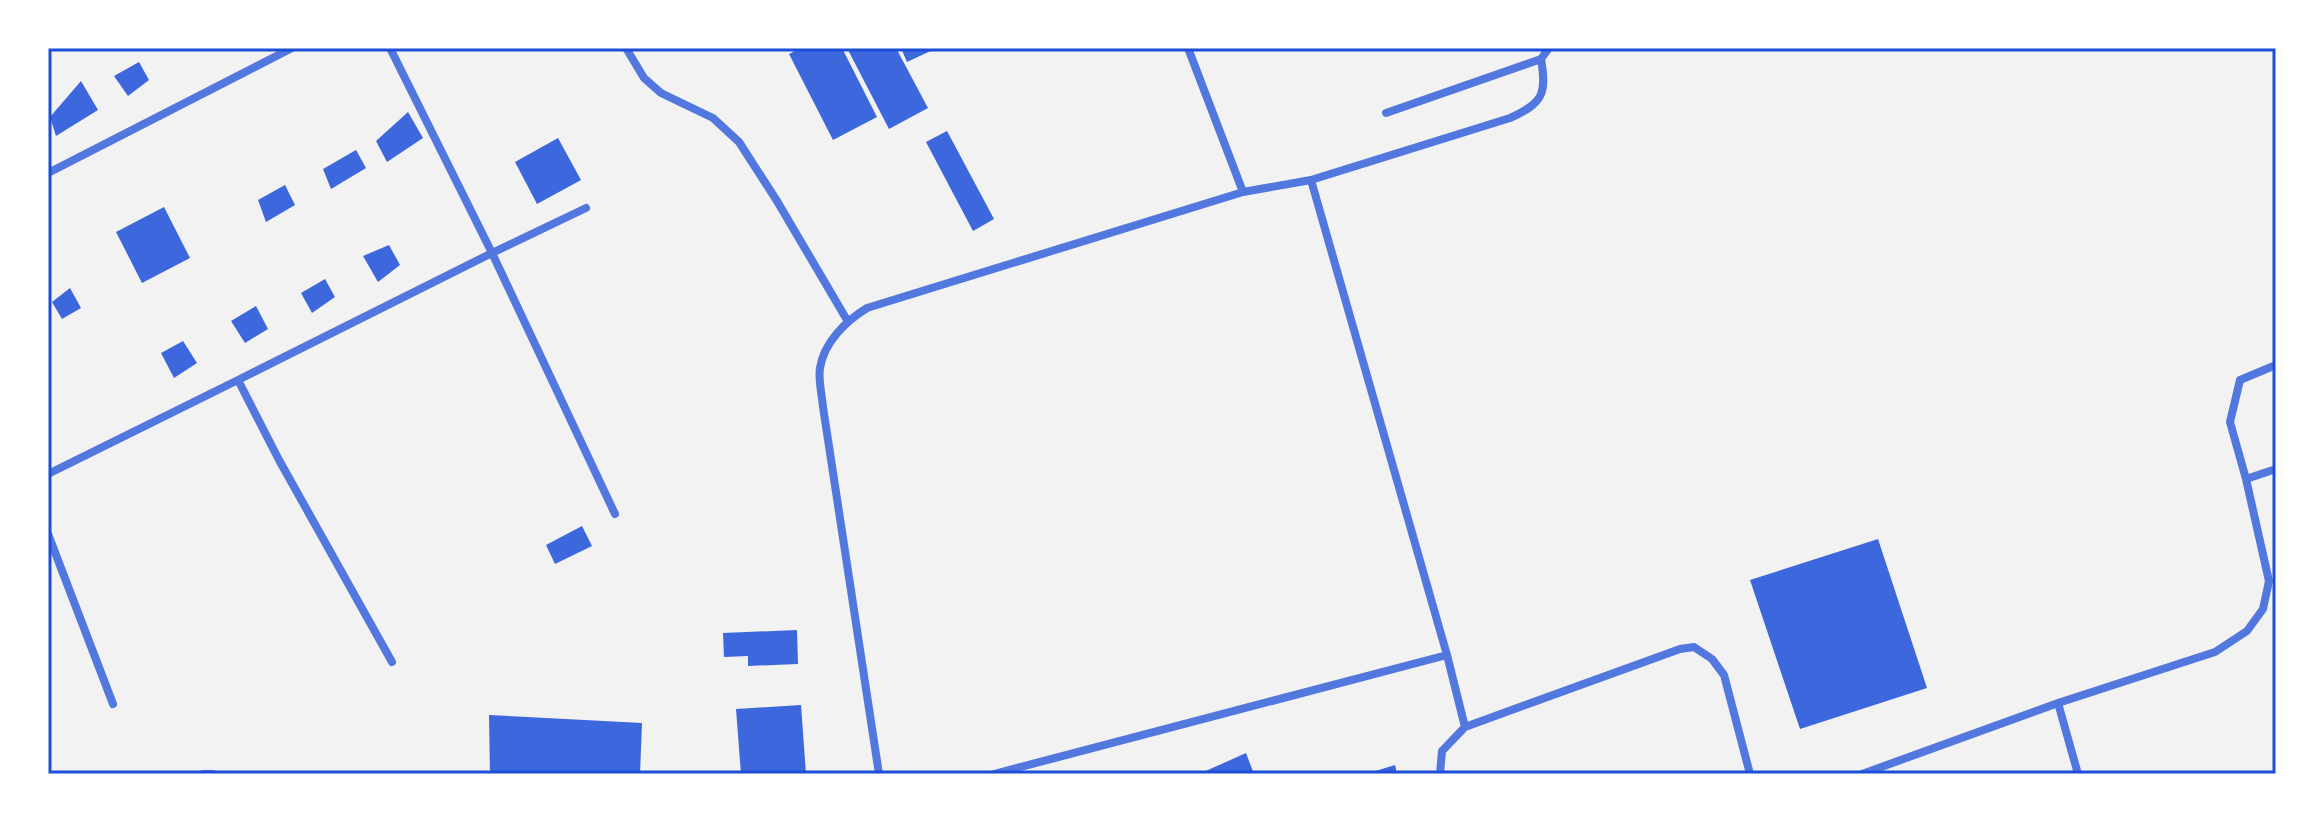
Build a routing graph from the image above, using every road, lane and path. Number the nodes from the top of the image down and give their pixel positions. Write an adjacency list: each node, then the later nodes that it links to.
1 (292, 48): 8 (street)
2 (390, 48): 12 (street)
3 (626, 48): 13 (street)
4 (1188, 48): 10 (street)
5 (1549, 48): 6 (street)
6 (1541, 59): 7 (street); 9 (street)
7 (1386, 113)
8 (48, 173)
9 (1311, 180): 10 (street); 21 (street)
10 (1243, 192): 13 (street)
11 (586, 208): 12 (street)
12 (492, 253): 15 (street); 19 (street)
13 (847, 320): 28 (street)
14 (2276, 365): 18 (street)
15 (238, 380): 17 (street); 22 (street)
16 (2276, 469): 18 (street)
17 (48, 474)
18 (2246, 479): 23 (street)
19 (615, 514)
20 (48, 534): 24 (street)
21 (1447, 655): 25 (street); 29 (street)
22 (392, 662)
23 (2058, 703): 32 (street); 33 (street)
24 (113, 704)
25 (1465, 727): 30 (street); 31 (street)
26 (203, 774): 27 (street)
27 (213, 774)
28 (879, 774)
29 (994, 774)
30 (1440, 774)
31 (1750, 774)
32 (1862, 774)
33 (2078, 774)

